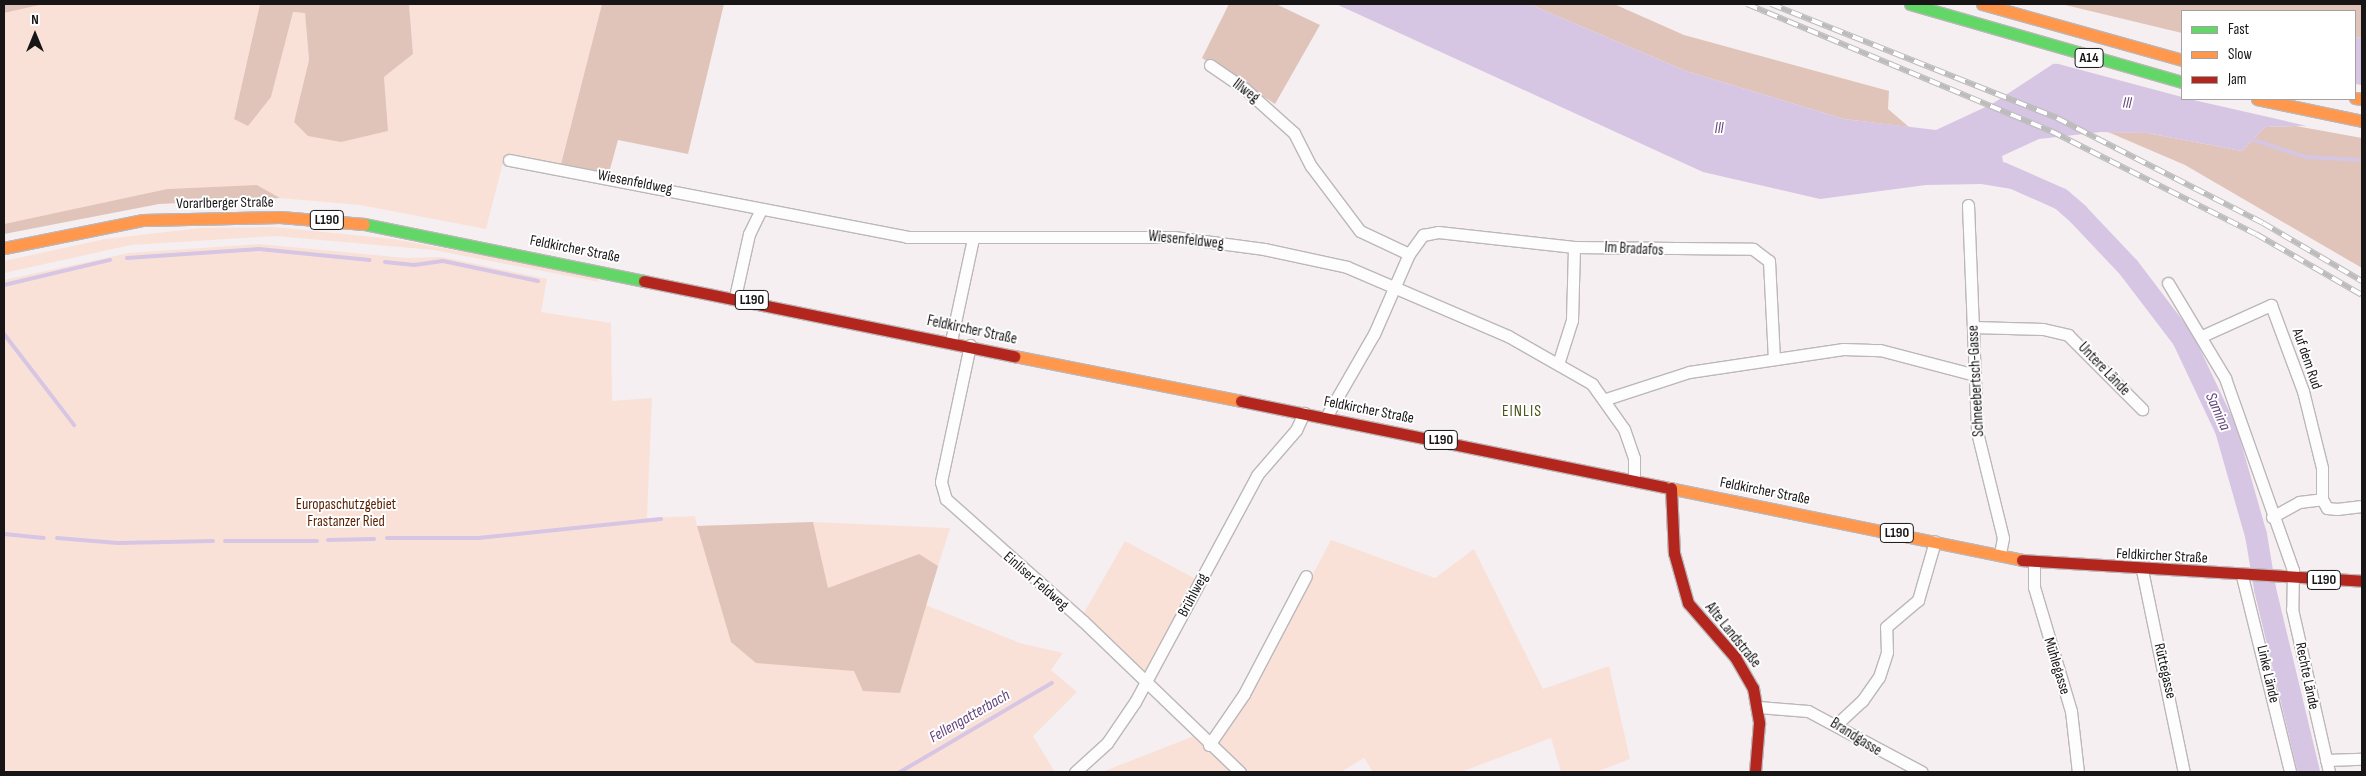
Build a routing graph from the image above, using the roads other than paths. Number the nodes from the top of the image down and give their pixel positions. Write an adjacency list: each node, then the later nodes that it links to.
1 (1910, 4): 5 (main road, A14)
2 (1982, 4): 3 (main road, A14)
3 (2181, 60)
4 (1210, 65): 15 (street, Illweg)
5 (2181, 82)
6 (2261, 100): 7 (main road)
7 (2362, 121)
8 (509, 160): 10 (street, Wiesenfeldweg)
9 (1968, 205): 19 (street, Schneebertsch-Gasse)
10 (760, 211): 11 (street, Wiesenfeldweg); 18 (street)
11 (973, 238): 17 (street, Wiesenfeldweg); 21 (street)
12 (449, 239): 14 (main road, Vorarlberger Straße / L190); 18 (main road, Feldkircher Straße / L190)
13 (1574, 247): 15 (street, Im Bradafos); 23 (street, Im Bradafos); 24 (street)
14 (4, 248)
15 (1409, 254): 17 (street, Im Bradafos)
16 (2168, 282): 20 (street)
17 (1394, 284): 24 (street, Wiesenfeldweg); 29 (street)
18 (735, 297): 21 (main road, Feldkircher Straße / L190)
19 (1973, 327): 25 (street, Schneebertsch-Gasse); 27 (street, Untere Lände)
20 (2202, 336): 32 (street, Auf dem Rud); 34 (street)
21 (951, 341): 22 (main road, Feldkircher Straße / L190)
22 (970, 345): 28 (main road, Feldkircher Straße / L190); 43 (street, Einliser Feldweg)
23 (1774, 358): 25 (street); 26 (street)
24 (1558, 361): 26 (street, Wiesenfeldweg)
25 (1975, 375): 36 (street, Schneebertsch-Gasse)
26 (1606, 398): 30 (street, Wiesenfeldweg)
27 (2142, 409)
28 (1304, 413): 29 (main road, Feldkircher Straße / L190); 43 (street, Brühlweg)
29 (1326, 417): 30 (main road, Feldkircher Straße / L190)
30 (1634, 481): 31 (main road, Feldkircher Straße / L190)
31 (1671, 488): 35 (main road, Feldkircher Straße / L190); 44 (main road, Alte Landstraße)
32 (2322, 499): 33 (street); 34 (street)
33 (2362, 506)
34 (2272, 517): 41 (street)
35 (1935, 541): 36 (main road, Feldkircher Straße / L190); 45 (street)
36 (2000, 554): 37 (main road, Feldkircher Straße / L190)
37 (2034, 562): 38 (main road, Feldkircher Straße / L190); 53 (street, Mühlegasse)
38 (2142, 570): 40 (main road, Feldkircher Straße / L190); 54 (street, Rüttegasse)
39 (1306, 576): 46 (street)
40 (2244, 576): 41 (main road, Feldkircher Straße / L190); 55 (street, Linke Lände)
41 (2290, 579): 42 (main road, L190); 48 (street, Rechte Lände)
42 (2362, 581)
43 (1148, 681): 46 (street, Einliser Feldweg); 49 (street, Brühlweg)
44 (1758, 707): 45 (street, Brandgasse); 51 (main road, Alte Landstraße)
45 (1838, 723): 52 (street, Brandgasse)
46 (1210, 745): 50 (street, Einliser Feldweg)
47 (2362, 759): 48 (street)
48 (2326, 760): 56 (street, Rechte Lände)
49 (1076, 772)
50 (1240, 772)
51 (1755, 772)
52 (1922, 772)
53 (2078, 772)
54 (2184, 772)
55 (2290, 772)
56 (2329, 772)

